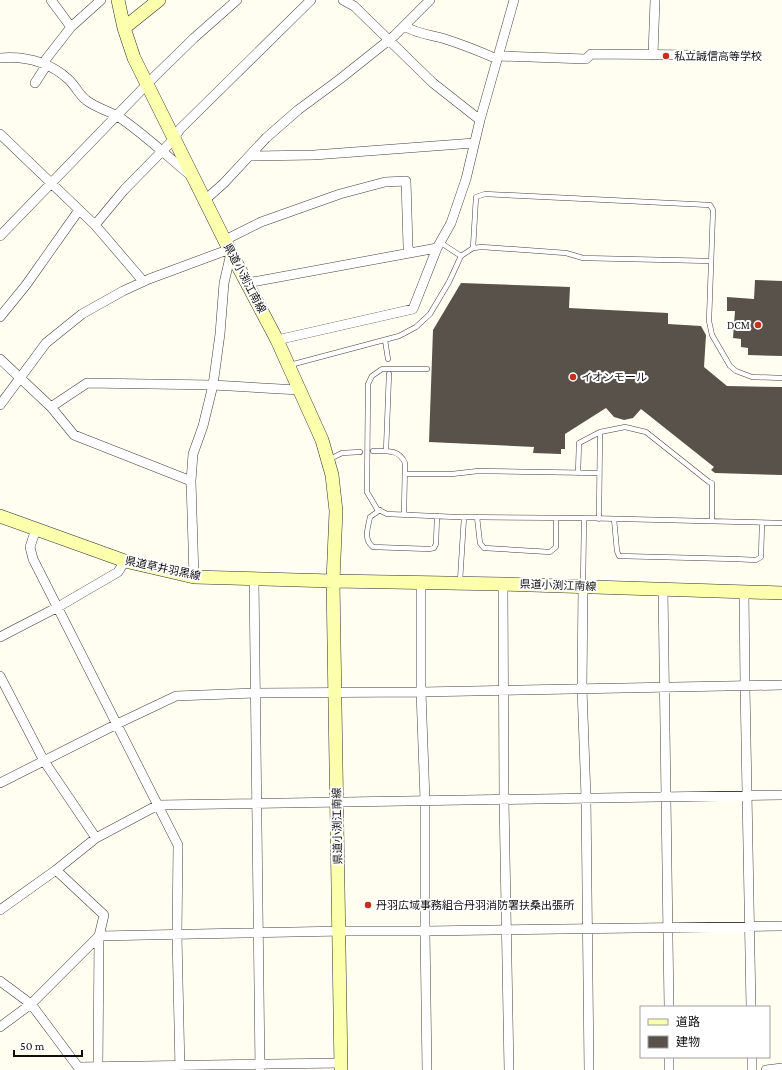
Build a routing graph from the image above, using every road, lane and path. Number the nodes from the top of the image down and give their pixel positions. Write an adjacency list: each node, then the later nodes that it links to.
1 (51, 0): 12 (street)
2 (101, 0): 12 (street)
3 (118, 0): 13 (main road, 県道小渕江南線)
4 (159, 0): 13 (main road)
5 (237, 0): 21 (street)
6 (312, 0): 25 (street)
7 (343, 0): 14 (street)
8 (430, 0): 11 (street)
9 (514, 0): 17 (street)
10 (655, 0): 15 (street)
11 (404, 26): 14 (street); 17 (street)
12 (71, 27): 19 (street)
13 (124, 28): 21 (main road, 県道小渕江南線)
14 (388, 41): 23 (street); 28 (street)
15 (654, 55): 16 (street); 17 (street)
16 (700, 55)
17 (498, 57): 23 (street)
18 (0, 58): 19 (street)
19 (44, 64): 20 (street); 22 (street)
20 (35, 83)
21 (147, 85): 22 (street); 25 (main road, 県道小渕江南線)
22 (117, 116): 27 (street); 30 (street)
23 (480, 120): 26 (street)
24 (0, 134): 30 (street)
25 (174, 138): 27 (street); 29 (main road, 県道小渕江南線)
26 (474, 143): 28 (street); 35 (street)
27 (162, 151): 29 (street); 33 (street)
28 (249, 156): 31 (street)
29 (195, 179): 31 (main road, 県道小渕江南線)
30 (51, 183): 32 (street); 34 (street)
31 (205, 200): 36 (main road, 県道小渕江南線)
32 (79, 210): 33 (street); 43 (street)
33 (95, 225): 41 (street)
34 (0, 236)
35 (439, 245): 38 (street); 39 (lane); 44 (street)
36 (229, 248): 38 (street); 41 (street); 42 (main road, 県道小渕江南線); 53 (street)
37 (473, 248): 39 (lane); 40 (lane); 40 (lane)
38 (409, 252): 42 (street)
39 (461, 256): 45 (lane)
40 (711, 261): 52 (lane)
41 (143, 281): 51 (street)
42 (247, 283): 44 (main road, 県道小渕江南線)
43 (0, 317)
44 (277, 340): 48 (main road, 県道小渕江南線)
45 (385, 340): 47 (lane); 48 (lane)
46 (0, 359): 51 (street)
47 (388, 359)
48 (289, 366): 54 (main road, 県道小渕江南線)
49 (427, 369): 66 (lane)
50 (389, 374): 59 (lane)
51 (20, 378): 55 (street); 56 (street)
52 (782, 378)
53 (213, 385): 54 (street); 56 (street); 65 (street)
54 (299, 390): 61 (main road, 県道小渕江南線)
55 (0, 405)
56 (52, 407): 65 (street)
57 (600, 432): 62 (lane); 63 (lane); 76 (lane)
58 (373, 451): 59 (lane)
59 (386, 451): 64 (lane)
60 (360, 452): 61 (lane)
61 (328, 460): 83 (main road, 県道小渕江南線)
62 (578, 473): 63 (lane); 64 (lane)
63 (598, 473): 74 (lane)
64 (405, 474): 67 (lane)
65 (190, 481): 81 (street)
66 (380, 510): 67 (lane); 69 (lane)
67 (404, 514): 69 (lane)
68 (0, 516): 79 (main road, 県道草井羽黒線)
69 (437, 516): 70 (lane)
70 (464, 517): 71 (lane); 85 (lane)
71 (477, 517): 72 (lane); 72 (lane)
72 (556, 518): 73 (lane)
73 (584, 518): 74 (lane); 87 (lane)
74 (599, 519): 75 (lane)
75 (614, 519): 76 (lane); 77 (lane)
76 (712, 521): 77 (lane)
77 (762, 523): 78 (lane)
78 (782, 523)
79 (36, 529): 80 (main road, 県道草井羽黒線); 91 (street)
80 (125, 561): 81 (main road, 県道草井羽黒線); 91 (street)
81 (194, 577): 82 (main road, 県道草井羽黒線)
82 (254, 579): 83 (main road, 県道草井羽黒線); 101 (street)
83 (334, 581): 84 (main road, 県道小渕江南線); 99 (main road, 県道小渕江南線)
84 (421, 582): 85 (main road, 県道小渕江南線); 100 (street)
85 (460, 583): 86 (main road, 県道小渕江南線)
86 (503, 584): 87 (main road, 県道小渕江南線); 98 (street)
87 (583, 586): 88 (main road, 県道小渕江南線); 96 (street)
88 (663, 589): 89 (main road, 県道小渕江南線); 97 (street)
89 (744, 591): 90 (main road, 県道小渕江南線); 95 (street)
90 (782, 592)
91 (58, 607): 92 (street); 102 (street)
92 (0, 637)
93 (0, 676): 103 (street)
94 (782, 685): 95 (street)
95 (744, 686): 97 (street); 105 (street)
96 (582, 688): 97 (street); 98 (street); 107 (street)
97 (665, 688): 108 (street)
98 (503, 690): 100 (street); 110 (street)
99 (336, 692): 100 (street); 101 (street); 111 (main road, 県道小渕江南線)
100 (422, 692): 109 (street)
101 (256, 693): 102 (street); 112 (street)
102 (117, 724): 103 (street); 113 (street)
103 (44, 761): 104 (street); 114 (street)
104 (0, 783)
105 (747, 794): 106 (street); 108 (street); 117 (street)
106 (782, 794)
107 (586, 797): 108 (street); 110 (street); 120 (street)
108 (666, 797): 119 (street)
109 (425, 800): 110 (street); 111 (street); 123 (street)
110 (504, 800): 121 (street)
111 (337, 802): 112 (street); 122 (main road, 県道小渕江南線)
112 (257, 803): 113 (street); 124 (street)
113 (158, 805): 114 (street); 125 (street)
114 (96, 838): 115 (street)
115 (56, 870): 116 (street); 126 (street)
116 (0, 910)
117 (750, 926): 118 (street); 119 (street); 130 (street)
118 (782, 926)
119 (668, 927): 120 (street); 129 (street)
120 (587, 929): 121 (street); 142 (street)
121 (506, 930): 123 (street); 141 (street)
122 (339, 931): 123 (street); 124 (street); 135 (main road, 県道小渕江南線)
123 (425, 931): 140 (street)
124 (258, 933): 125 (street); 134 (street)
125 (177, 935): 126 (street); 138 (street)
126 (99, 936): 128 (street); 137 (street)
127 (0, 981): 128 (street)
128 (31, 1004): 131 (street); 136 (street)
129 (669, 1006)
130 (751, 1006)
131 (0, 1027)
132 (669, 1058): 143 (street)
133 (752, 1058): 144 (street)
134 (260, 1067): 135 (street); 138 (street)
135 (341, 1067)
136 (77, 1068): 137 (street)
137 (98, 1068): 138 (street)
138 (180, 1068)
139 (782, 1068): 145 (street)
140 (427, 1070)
141 (509, 1070)
142 (589, 1070)
143 (669, 1070)
144 (752, 1070)
145 (766, 1070)

